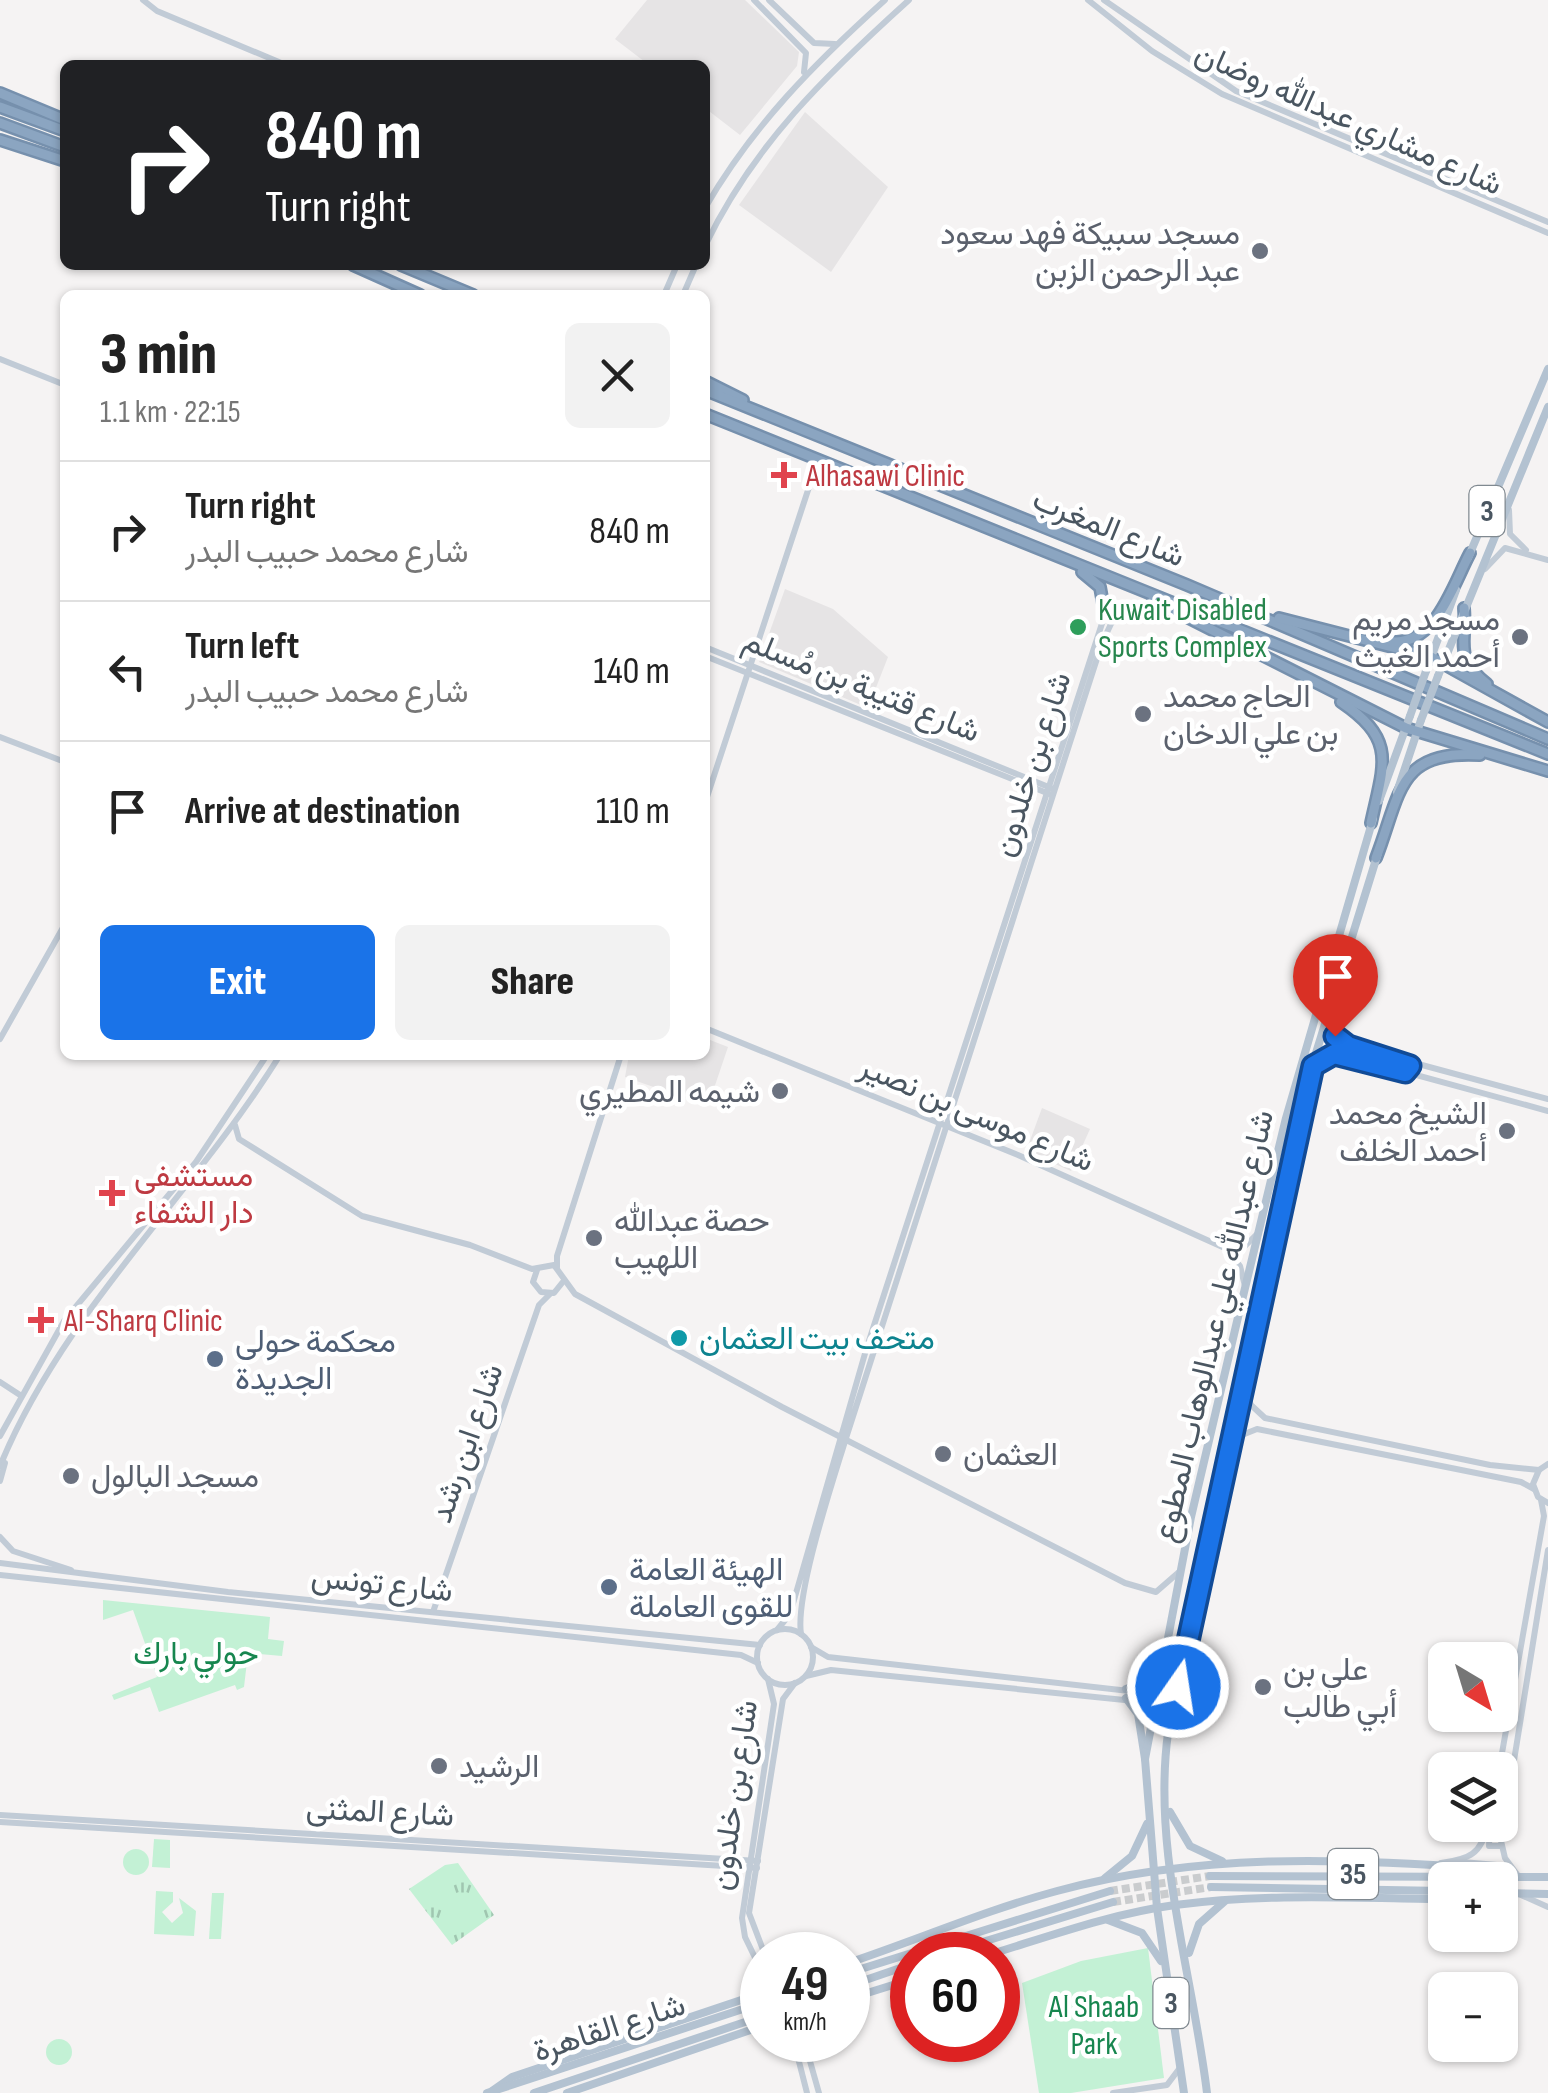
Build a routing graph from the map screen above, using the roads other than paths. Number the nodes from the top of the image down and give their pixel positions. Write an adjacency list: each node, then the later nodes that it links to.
1 (142, 0): 12 (street)
2 (754, 0): 8 (street)
3 (770, 0): 8 (street); 9 (street)
4 (885, 0): 11 (street)
5 (909, 0): 21 (street)
6 (1088, 0): 16 (street, شارع مشاري عبدالله روضان)
7 (1104, 0): 13 (street, شارع مشاري عبدالله روضان)
8 (763, 8): 10 (street)
9 (781, 11): 10 (street); 11 (street)
10 (774, 20): 14 (street)
11 (836, 44): 14 (street)
12 (274, 60)
13 (1202, 69): 15 (street, شارع مشاري عبدالله روضان); 16 (street)
14 (804, 74): 19 (street)
15 (1215, 77): 17 (street); 29 (street, شارع مشاري عبدالله روضان)
16 (1195, 80): 17 (street, شارع مشاري عبدالله روضان)
17 (1208, 87): 32 (street, شارع مشاري عبدالله روضان)
18 (0, 93): 22 (highway)
19 (781, 98): 21 (street); 26 (street)
20 (0, 107): 24 (highway)
21 (792, 111): 28 (street)
22 (60, 118)
23 (0, 123): 27 (highway)
24 (60, 130)
25 (0, 140): 30 (highway)
26 (746, 141): 28 (street); 34 (street)
27 (60, 145)
28 (758, 152): 41 (street)
29 (1380, 152): 31 (street, شارع مشاري عبدالله روضان); 32 (street)
30 (60, 160)
31 (1401, 160): 33 (street); 35 (street, شارع مشاري عبدالله روضان)
32 (1376, 161): 33 (street, شارع مشاري عبدالله روضان)
33 (1394, 169): 37 (street, شارع مشاري عبدالله روضان)
34 (710, 200)
35 (1506, 203): 36 (street, شارع مشاري عبدالله روضان); 37 (street)
36 (1524, 211): 38 (street); 39 (street, شارع مشاري عبدالله روضان)
37 (1500, 214): 38 (street, شارع مشاري عبدالله روضان)
38 (1520, 222): 40 (street, شارع مشاري عبدالله روضان)
39 (1548, 222)
40 (1548, 234)
41 (710, 237)
42 (363, 270): 44 (highway)
43 (413, 270): 45 (highway)
44 (409, 290)
45 (461, 290)
46 (0, 359): 48 (street)
47 (1548, 368): 56 (main road, شارع عبدالله علي عبدالوهاب المطوع / 3)
48 (60, 383)
49 (710, 384): 53 (highway)
50 (710, 392): 53 (highway, شارع المغرب)
51 (1548, 407): 55 (main road, شارع عبدالله علي عبدالوهاب المطوع / 3)
52 (710, 417): 58 (highway, شارع المغرب)
53 (794, 426): 61 (highway, شارع المغرب)
54 (813, 474): 70 (street)
55 (1518, 477): 57 (street); 62 (main road, شارع عبدالله علي عبدالوهاب المطوع / 3)
56 (1470, 553): 65 (highway); 67 (main road, شارع عبدالله علي عبدالوهاب المطوع / 3)
57 (1536, 556): 59 (street); 62 (street)
58 (1053, 557): 60 (highway, شارع المغرب); 64 (highway)
59 (1548, 560)
60 (1128, 586): 71 (highway); 77 (highway, شارع المغرب)
61 (1187, 586): 65 (highway); 76 (highway, شارع المغرب)
62 (1472, 586): 63 (main road, شارع عبدالله علي عبدالوهاب المطوع / 3)
63 (1464, 608): 69 (main road, شارع عبدالله علي عبدالوهاب المطوع / 3); 72 (highway)
64 (1104, 615): 82 (street, شارع بن خلدون); 82 (street, شارع بن خلدون)
65 (1344, 636): 67 (highway)
66 (710, 651): 70 (street, شارع قتيبة بن مُسلم)
67 (1431, 656): 69 (highway); 74 (main road, شارع عبدالله علي عبدالوهاب المطوع / 3, bridge)
68 (710, 658): 70 (street, شارع قتيبة بن مُسلم)
69 (1444, 661): 72 (highway); 74 (main road, شارع عبدالله علي عبدالوهاب المطوع / 3, bridge)
70 (748, 670): 81 (street); 82 (street, شارع قتيبة بن مُسلم)
71 (1306, 678): 74 (highway); 83 (highway)
72 (1512, 705): 73 (highway)
73 (1548, 722)
74 (1411, 730): 78 (highway); 83 (main road, شارع عبدالله علي عبدالوهاب المطوع / 3); 84 (main road, شارع عبدالله علي عبدالوهاب المطوع / 3)
75 (0, 737): 79 (street)
76 (1548, 739)
77 (1548, 754)
78 (1497, 756): 80 (highway); 84 (highway)
79 (60, 760)
80 (1548, 771)
81 (710, 788)
82 (1052, 792): 105 (street, شارع بن خلدون)
83 (1371, 823): 112 (main road, شارع عبدالله علي عبدالوهاب المطوع / 3)
84 (1376, 858): 86 (main road, شارع عبدالله علي عبدالوهاب المطوع / 3)
85 (60, 933): 88 (street)
86 (1328, 1016): 89 (street); 95 (main road, شارع عبدالله علي عبدالوهاب المطوع / 3)
87 (710, 1030): 105 (street, شارع موسى بن نصير)
88 (0, 1039)
89 (1348, 1046): 90 (street); 94 (street)
90 (1343, 1055): 95 (street); 97 (street)
91 (263, 1060): 107 (street)
92 (277, 1060): 106 (street)
93 (620, 1060): 114 (street)
94 (1408, 1062): 96 (street); 97 (street)
95 (1313, 1066): 122 (main road, شارع عبدالله علي عبدالوهاب المطوع / 3)
96 (1423, 1066): 98 (street); 99 (street)
97 (1405, 1072): 98 (street)
98 (1420, 1075): 102 (street)
99 (1520, 1091): 100 (street); 102 (street)
100 (1536, 1095): 101 (street); 103 (street)
101 (1548, 1098)
102 (1518, 1102): 103 (street)
103 (1530, 1106): 104 (street)
104 (1548, 1111)
105 (944, 1124): 113 (street, شارع موسى بن نصير); 129 (street, شارع بن خلدون)
106 (235, 1125): 107 (street); 115 (street)
107 (200, 1164): 108 (street); 109 (street)
108 (186, 1173): 109 (street); 110 (street)
109 (194, 1180): 111 (street)
110 (164, 1200): 111 (street); 123 (street)
111 (172, 1207): 130 (street)
112 (1261, 1229): 113 (street); 117 (main road, شارع عبدالله علي عبدالوهاب المطوع / 3)
113 (1227, 1249): 117 (street)
114 (553, 1266): 115 (street); 116 (street)
115 (537, 1269): 118 (street)
116 (562, 1280): 119 (street); 129 (street)
117 (1245, 1288): 147 (main road, شارع عبدالله علي عبدالوهاب المطوع / 3)
118 (538, 1290): 119 (street); 120 (street, شارع ابن رشد)
119 (550, 1294): 120 (street, شارع ابن رشد)
120 (539, 1305): 152 (street, شارع ابن رشد)
121 (0, 1382): 123 (street)
122 (1244, 1385): 124 (street); 133 (main road, شارع عبدالله علي عبدالوهاب المطوع / 3)
123 (20, 1395): 128 (street)
124 (1268, 1419): 125 (street); 126 (street)
125 (1266, 1430): 131 (street); 133 (street)
126 (1332, 1430): 127 (street); 131 (street)
127 (1347, 1434): 132 (street); 134 (street)
128 (0, 1436)
129 (842, 1436): 147 (street); 155 (street, شارع بن خلدون); 156 (street, شارع بن خلدون)
130 (12, 1438): 138 (street); 141 (street)
131 (1330, 1441): 132 (street)
132 (1342, 1444): 137 (street)
133 (1230, 1452): 173 (main road, شارع عبدالله علي عبدالوهاب المطوع / 3)
134 (1446, 1455): 135 (street); 137 (street)
135 (1460, 1458): 139 (street); 140 (street)
136 (1548, 1464): 140 (street)
137 (1443, 1465): 139 (street)
138 (0, 1466)
139 (1456, 1468): 142 (street)
140 (1539, 1470): 142 (street)
141 (0, 1481)
142 (1534, 1489): 143 (street)
143 (1544, 1502): 164 (street)
144 (0, 1537): 148 (street)
145 (1548, 1550): 167 (street)
146 (0, 1563): 148 (street, شارع تونس)
147 (1182, 1568): 161 (main road, شارع عبدالله علي عبدالوهاب المطوع / 3)
148 (87, 1574): 150 (street, شارع تونس)
149 (0, 1579): 151 (street, شارع تونس)
150 (140, 1582): 151 (street); 153 (street, شارع تونس)
151 (137, 1590): 160 (street, شارع تونس)
152 (442, 1598): 153 (street, شارع ابن رشد); 154 (street)
153 (432, 1613): 154 (street, شارع تونس)
154 (448, 1615): 157 (street, شارع تونس)
155 (777, 1630): 156 (street); 158 (street)
156 (800, 1634): 159 (street)
157 (710, 1640): 158 (street, شارع تونس); 160 (street)
158 (760, 1645): 163 (street)
159 (811, 1647): 162 (street); 168 (street)
160 (706, 1652): 163 (street, شارع تونس)
161 (1165, 1654): 176 (main road); 177 (main road, شارع عبدالله علي عبدالوهاب المطوع / 3)
162 (848, 1659): 165 (street); 170 (street)
163 (758, 1663): 169 (street)
164 (1518, 1665)
165 (839, 1671): 168 (street); 174 (street)
166 (1518, 1671): 167 (street)
167 (1527, 1672): 175 (street)
168 (806, 1676): 171 (street)
169 (768, 1679): 171 (street); 190 (street, شارع بن خلدون)
170 (1045, 1681): 174 (street); 176 (street)
171 (795, 1683): 190 (street, شارع بن خلدون)
172 (1518, 1685): 175 (street)
173 (1178, 1687): 178 (street); 179 (main road, شارع عبدالله علي عبدالوهاب المطوع / 3)
174 (1028, 1690): 176 (street)
175 (1524, 1690): 186 (street)
176 (1126, 1694): 177 (street); 180 (main road)
177 (1155, 1699): 178 (street); 180 (main road, شارع عبدالله علي عبدالوهاب المطوع / 3)
178 (1165, 1700): 179 (street)
179 (1167, 1743): 181 (main road, شارع عبدالله علي عبدالوهاب المطوع / 3)
180 (1146, 1759): 183 (main road, شارع عبدالله علي عبدالوهاب المطوع / 3)
181 (1167, 1806): 187 (main road); 192 (main road, شارع عبدالله علي عبدالوهاب المطوع / 3)
182 (0, 1819): 190 (street, شارع المثنى)
183 (1149, 1820): 193 (main road, شارع عبدالله علي عبدالوهاب المطوع / 3); 198 (main road)
184 (1483, 1842): 188 (street)
185 (1489, 1842): 186 (street)
186 (1500, 1846): 189 (street)
187 (1227, 1862): 191 (main road); 192 (main road)
188 (1460, 1862)
189 (1508, 1862)
190 (754, 1864): 212 (street, شارع بن خلدون); 213 (street, شارع بن خلدون)
191 (1428, 1865)
192 (1173, 1869): 193 (main road); 209 (main road, 3)
193 (1153, 1872): 198 (main road); 210 (main road, شارع عبدالله علي عبدالوهاب المطوع / 3)
194 (1210, 1876): 195 (main road, 35)
195 (1428, 1876)
196 (1519, 1876): 197 (main road, 35)
197 (1548, 1878)
198 (1099, 1881): 216 (main road)
199 (1211, 1887): 200 (main road, 35)
200 (1428, 1890)
201 (1110, 1892): 217 (main road)
202 (1518, 1894): 203 (main road)
203 (1548, 1894)
204 (1518, 1897): 208 (street)
205 (1226, 1900): 206 (main road); 209 (main road); 218 (main road)
206 (1428, 1900)
207 (1113, 1902): 214 (main road)
208 (1545, 1904)
209 (1177, 1905): 210 (main road); 218 (main road, 3)
210 (1157, 1908): 211 (main road); 219 (main road, شارع عبدالله علي عبدالوهاب المطوع / 3)
211 (1103, 1919): 215 (main road); 219 (main road)
212 (744, 1932)
213 (755, 1932)
214 (1015, 1932)
215 (1020, 1945)
216 (870, 1955)
217 (870, 1966)
218 (1189, 1968): 234 (main road, 3)
219 (1166, 1973): 225 (main road, شارع عبدالله علي عبدالوهاب المطوع / 3)
220 (740, 2005): 227 (main road)
221 (740, 2024): 228 (main road, شارع القاهرة)
222 (740, 2034): 229 (main road)
223 (798, 2062): 230 (street)
224 (812, 2062): 231 (street)
225 (1181, 2063): 226 (street); 233 (main road, شارع عبدالله علي عبدالوهاب المطوع / 3)
226 (1138, 2091): 232 (street)
227 (489, 2092)
228 (534, 2093)
229 (566, 2093)
230 (808, 2093)
231 (819, 2093)
232 (1113, 2093)
233 (1184, 2093)
234 (1207, 2093)

